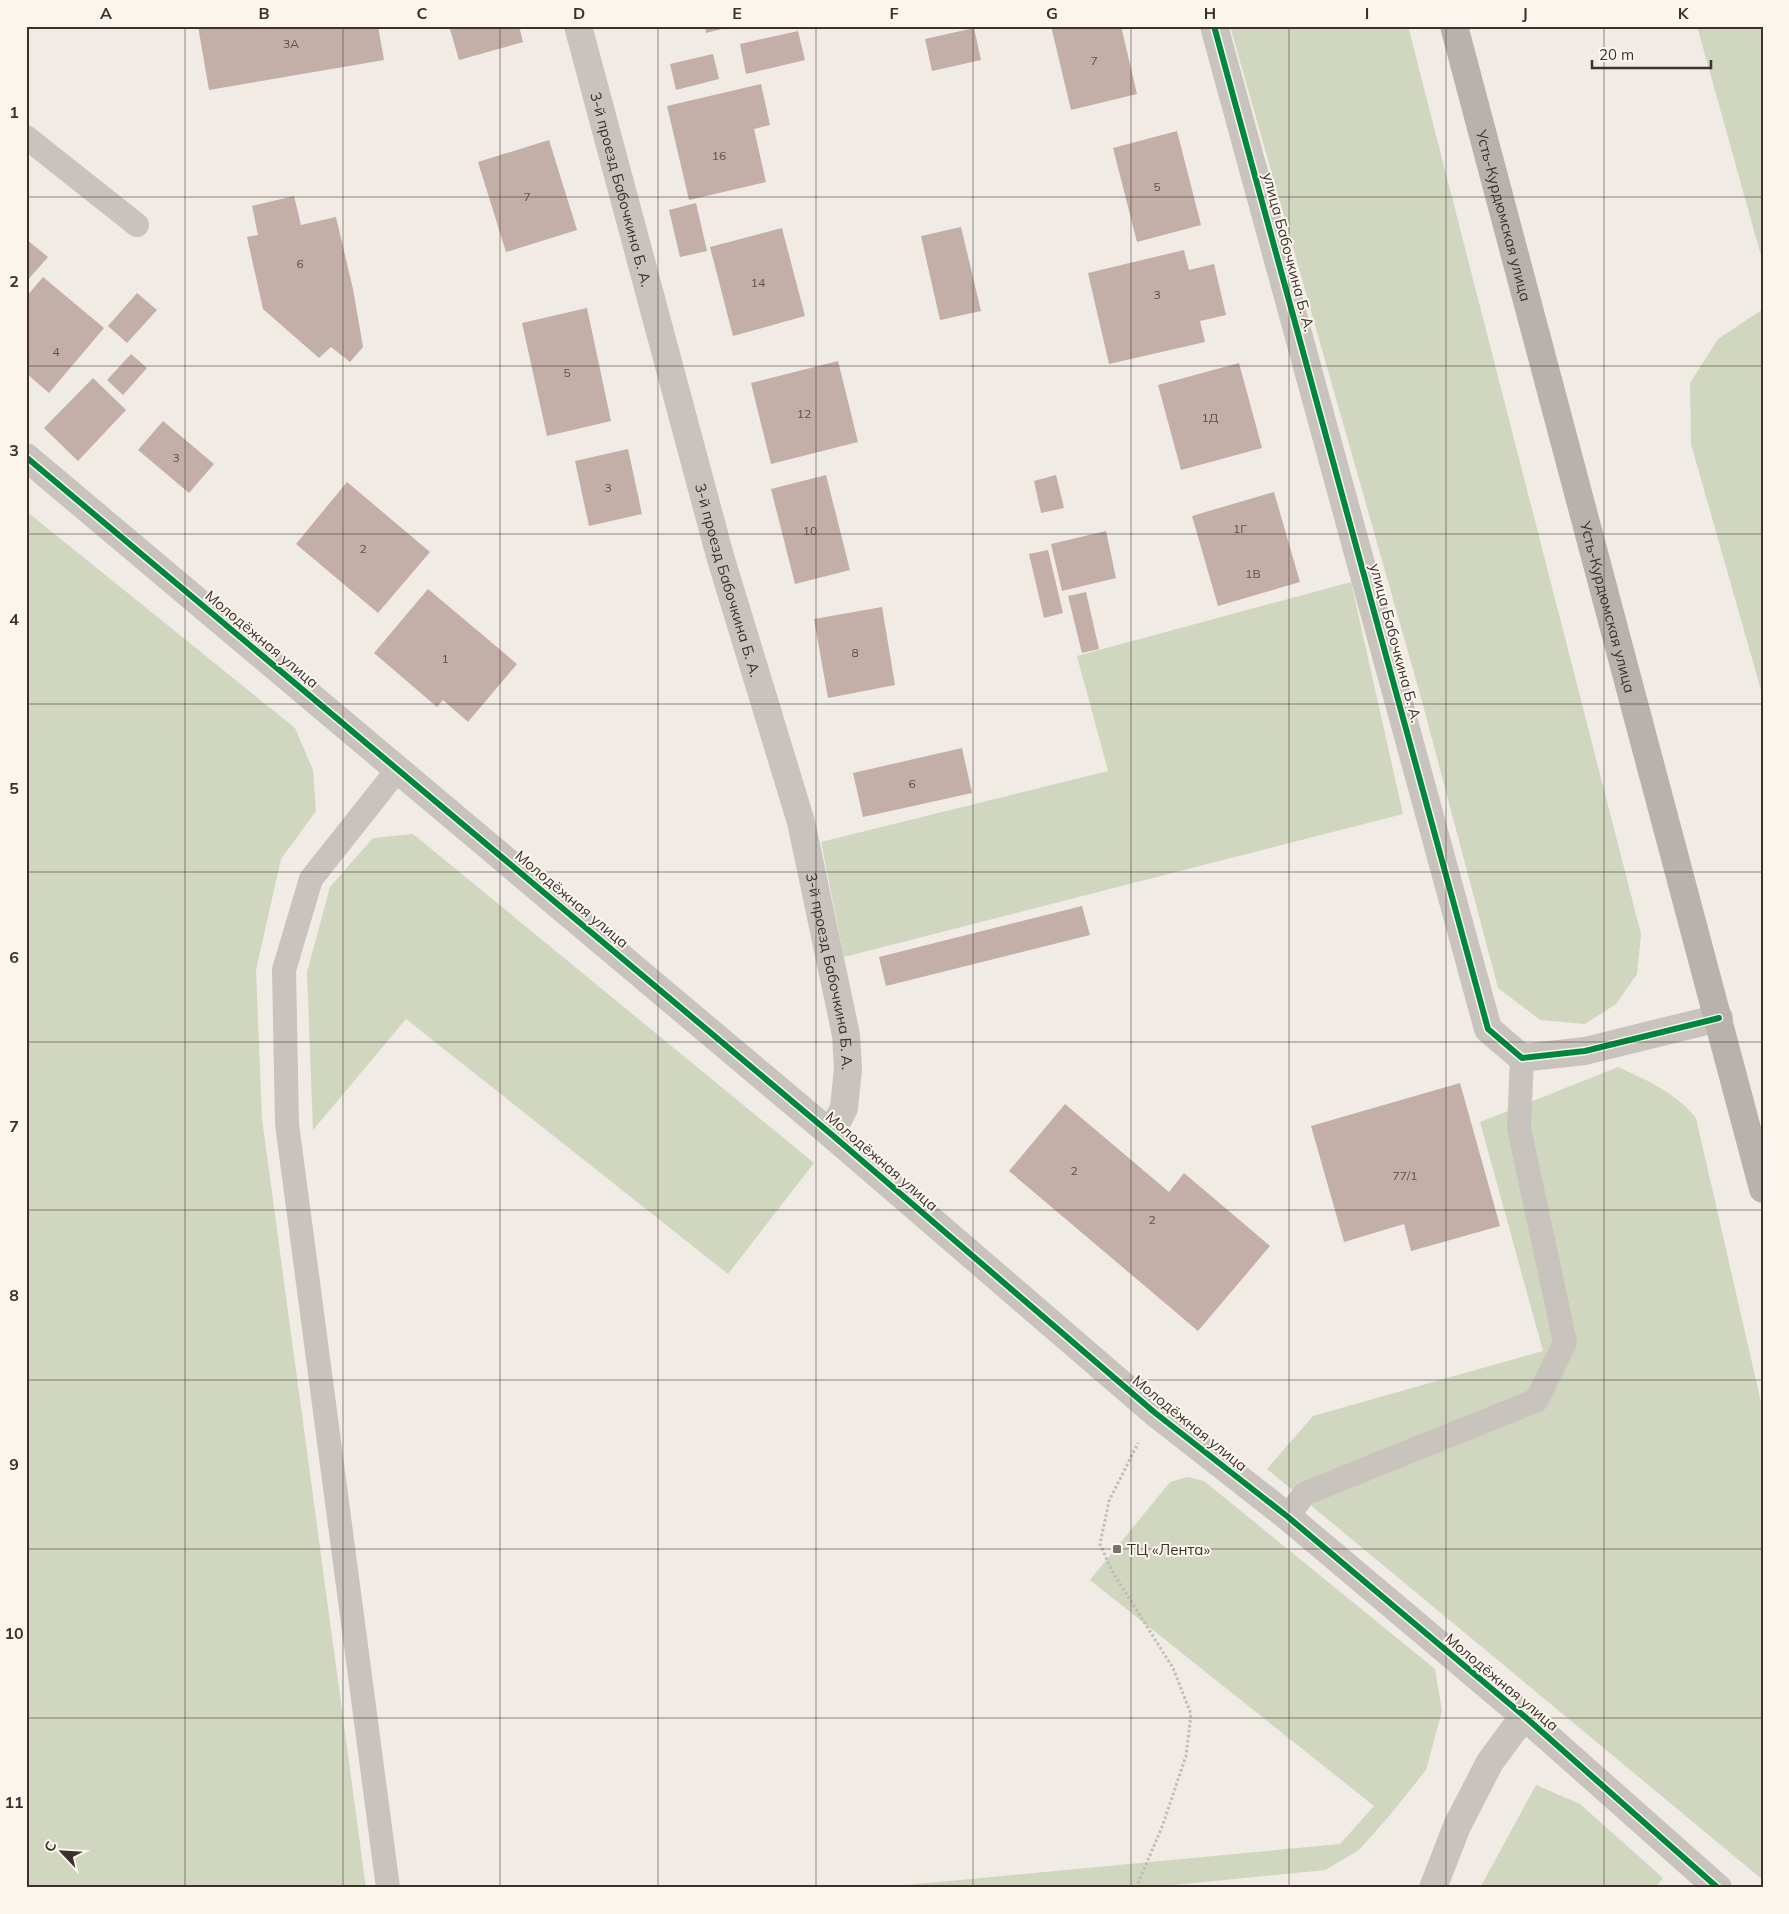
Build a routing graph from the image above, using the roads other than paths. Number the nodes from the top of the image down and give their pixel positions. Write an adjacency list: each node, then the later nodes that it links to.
1 (578, 26): 10 (street, 3-й проезд Бабочкина Б. А.)
2 (1214, 26): 9 (street, улица Бабочкина Б. А.)
3 (1454, 26): 8 (main road, Усть-Курдюмская улица)
4 (26, 137): 5 (lane)
5 (137, 225)
6 (26, 456): 7 (street, Молодёжная улица)
7 (398, 768): 10 (street, Молодёжная улица); 14 (lane)
8 (1719, 1018): 9 (street); 11 (main road, Усть-Курдюмская улица)
9 (1522, 1058): 12 (lane)
10 (831, 1134): 12 (street, Молодёжная улица)
11 (1763, 1189)
12 (1288, 1517): 13 (street, Молодёжная улица)
13 (1524, 1716): 15 (street); 16 (street, Молодёжная улица)
14 (388, 1888)
15 (1433, 1888)
16 (1718, 1888)

